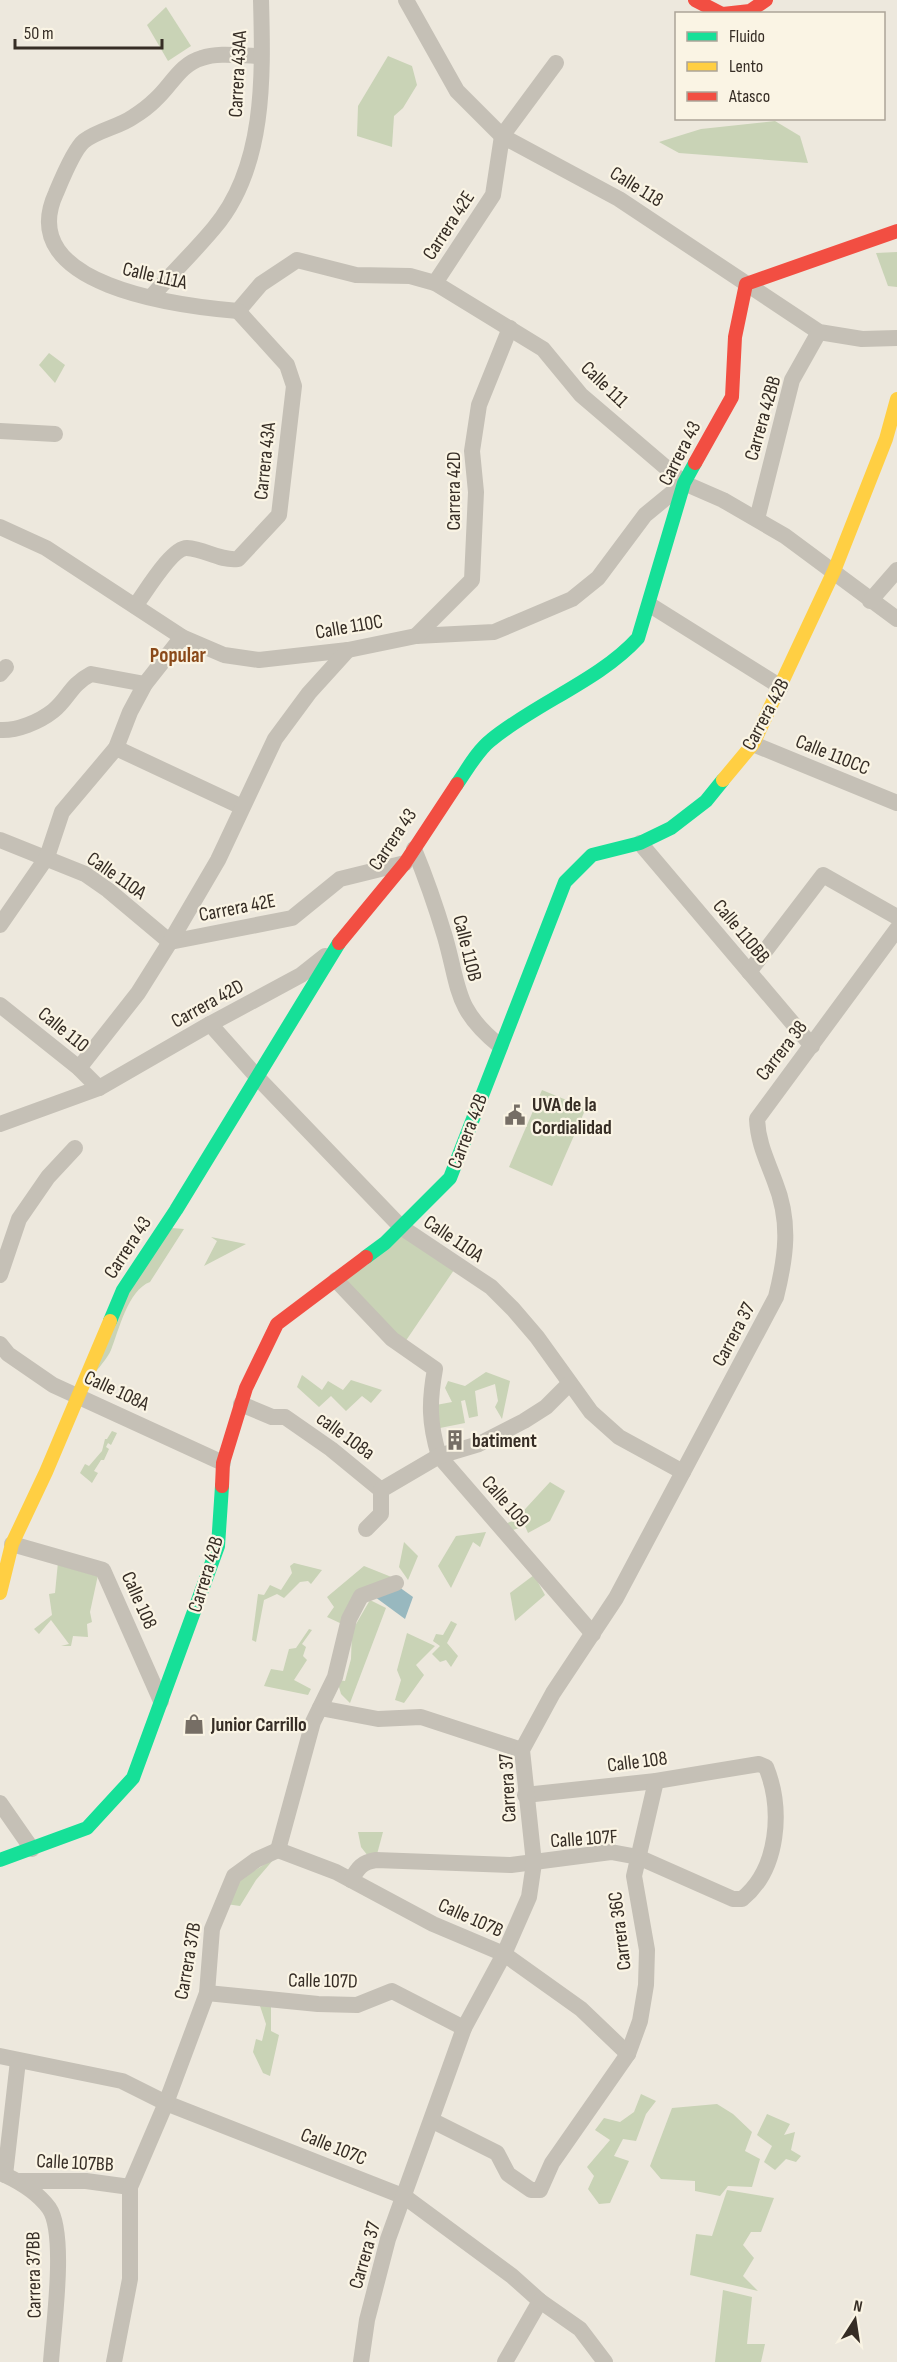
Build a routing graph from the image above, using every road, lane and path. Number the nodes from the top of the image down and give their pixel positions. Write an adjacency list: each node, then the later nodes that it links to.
1 (261, 0): 7 (street, Carrera 43AA)
2 (406, 0): 9 (street, Calle 118)
3 (695, 0): 5 (street)
4 (766, 0): 6 (street)
5 (718, 12)
6 (741, 12)
7 (261, 56): 13 (street, Carrera 43AA); 13 (street, Calle 111A)
8 (556, 63): 9 (street, Carrera 42E)
9 (502, 136): 11 (street, Carrera 42E); 12 (street, Calle 118)
10 (897, 231): 12 (street)
11 (435, 283): 14 (street, Calle 111); 15 (street, Calle 111)
12 (746, 284): 16 (street, Calle 118); 21 (street, Carrera 43)
13 (152, 296): 14 (street, Calle 111A)
14 (238, 311): 28 (street, Carrera 43A)
15 (510, 328): 21 (street, Calle 111); 30 (street, Carrera 42D)
16 (819, 332): 17 (street, Calle 118); 22 (street, Carrera 42BB)
17 (897, 338)
18 (897, 399): 25 (street, Carrera 42B)
19 (0, 431): 20 (street)
20 (55, 434)
21 (684, 483): 22 (street, Calle 111); 27 (street, Carrera 43); 30 (street, Calle 110C)
22 (757, 519): 25 (street, Calle 111)
23 (0, 527): 28 (street, Calle 110C)
24 (897, 570): 26 (street)
25 (834, 571): 26 (street, Calle 111); 34 (street, Carrera 42B)
26 (870, 601): 29 (street, Calle 111)
27 (650, 605): 34 (street); 42 (street, Carrera 43)
28 (135, 606): 31 (street, Calle 110C)
29 (897, 619)
30 (416, 636): 32 (street, Calle 110C)
31 (182, 637): 32 (street, Calle 110C); 33 (street)
32 (348, 650): 39 (street)
33 (145, 684): 35 (street); 37 (street)
34 (781, 687): 36 (street, Carrera 42B)
35 (0, 730)
36 (753, 744): 38 (street, Calle 110CC); 41 (street, Carrera 42B)
37 (116, 748): 39 (street); 43 (street)
38 (897, 803)
39 (242, 807): 47 (street)
40 (0, 840): 43 (street, Calle 110A)
41 (640, 843): 49 (street, Calle 110BB); 52 (street, Carrera 42B)
42 (409, 856): 47 (street, Carrera 42E); 48 (street, Carrera 43); 52 (street, Calle 110B)
43 (47, 857): 45 (street); 47 (street, Calle 110A)
44 (897, 917): 49 (street)
45 (0, 925)
46 (897, 929): 53 (street, Carrera 38)
47 (170, 942): 54 (street)
48 (333, 950): 51 (street, Carrera 42D); 55 (street, Carrera 43)
49 (749, 972): 53 (street, Calle 110BB)
50 (0, 1005): 54 (street, Calle 110)
51 (210, 1024): 55 (street, Calle 110A); 56 (street, Carrera 42D)
52 (500, 1046): 60 (street, Carrera 42B)
53 (812, 1046): 59 (street, Carrera 38)
54 (79, 1068): 56 (street, Calle 110)
55 (257, 1077): 60 (street, Calle 110A); 65 (street, Carrera 43)
56 (99, 1088): 57 (street, Carrera 42D)
57 (0, 1124)
58 (75, 1148): 61 (street)
59 (783, 1212): 69 (street, Carrera 37)
60 (400, 1227): 62 (street, Carrera 42B); 64 (street, Calle 110A)
61 (0, 1275)
62 (336, 1280): 66 (street, Carrera 42B); 67 (street, Calle 109)
63 (0, 1344): 65 (street, Calle 108A)
64 (569, 1384): 67 (street); 69 (street, Calle 110A)
65 (79, 1396): 68 (street, Calle 108A); 72 (street, Carrera 43)
66 (241, 1404): 68 (street, Carrera 42B); 70 (street, calle 108a)
67 (439, 1456): 70 (street); 76 (street, Calle 109)
68 (223, 1463): 77 (street, Carrera 42B)
69 (683, 1472): 76 (street, Carrera 37)
70 (381, 1490): 71 (street)
71 (366, 1529)
72 (12, 1544): 73 (street, Carrera 43); 77 (street, Calle 108)
73 (1, 1577): 75 (street, Carrera 43)
74 (396, 1583): 78 (street)
75 (0, 1593)
76 (593, 1634): 79 (street, Carrera 37)
77 (161, 1701): 83 (street, Carrera 42B)
78 (320, 1708): 79 (street); 84 (street)
79 (522, 1750): 81 (street, Carrera 37)
80 (656, 1781): 81 (street, Calle 108); 85 (street, Carrera 36C); 89 (street, Calle 108)
81 (525, 1795): 87 (street, Carrera 37)
82 (0, 1803): 83 (street)
83 (32, 1849): 86 (street, Carrera 42B)
84 (278, 1850): 88 (street, Calle 107B); 91 (street, Carrera 37B)
85 (638, 1857): 87 (street, Calle 107F); 89 (street, Calle 107F); 93 (street, Carrera 36C)
86 (0, 1860)
87 (534, 1863): 88 (street, Calle 107F); 90 (street, Carrera 37)
88 (351, 1880): 90 (street, Calle 107B)
89 (748, 1894)
90 (504, 1954): 92 (street, Carrera 37); 93 (street, Calle 107B)
91 (207, 1993): 92 (street, Calle 107D); 96 (street, Carrera 37B)
92 (464, 2028): 97 (street, Carrera 37)
93 (628, 2054): 97 (street, Carrera 36C)
94 (0, 2056): 95 (street, Calle 107C)
95 (18, 2061): 96 (street, Calle 107C); 98 (street)
96 (166, 2103): 99 (street, Carrera 37B); 100 (street, Calle 107C)
97 (433, 2121): 100 (street, Carrera 37)
98 (8, 2178): 99 (street, Calle 107BB); 102 (street, Carrera 37BB)
99 (130, 2187): 103 (street, Carrera 37B)
100 (405, 2197): 101 (street, Calle 107C); 104 (street, Carrera 37)
101 (540, 2301): 105 (street); 106 (street, Calle 107C)
102 (51, 2362)
103 (114, 2362)
104 (361, 2362)
105 (505, 2362)
106 (605, 2362)

